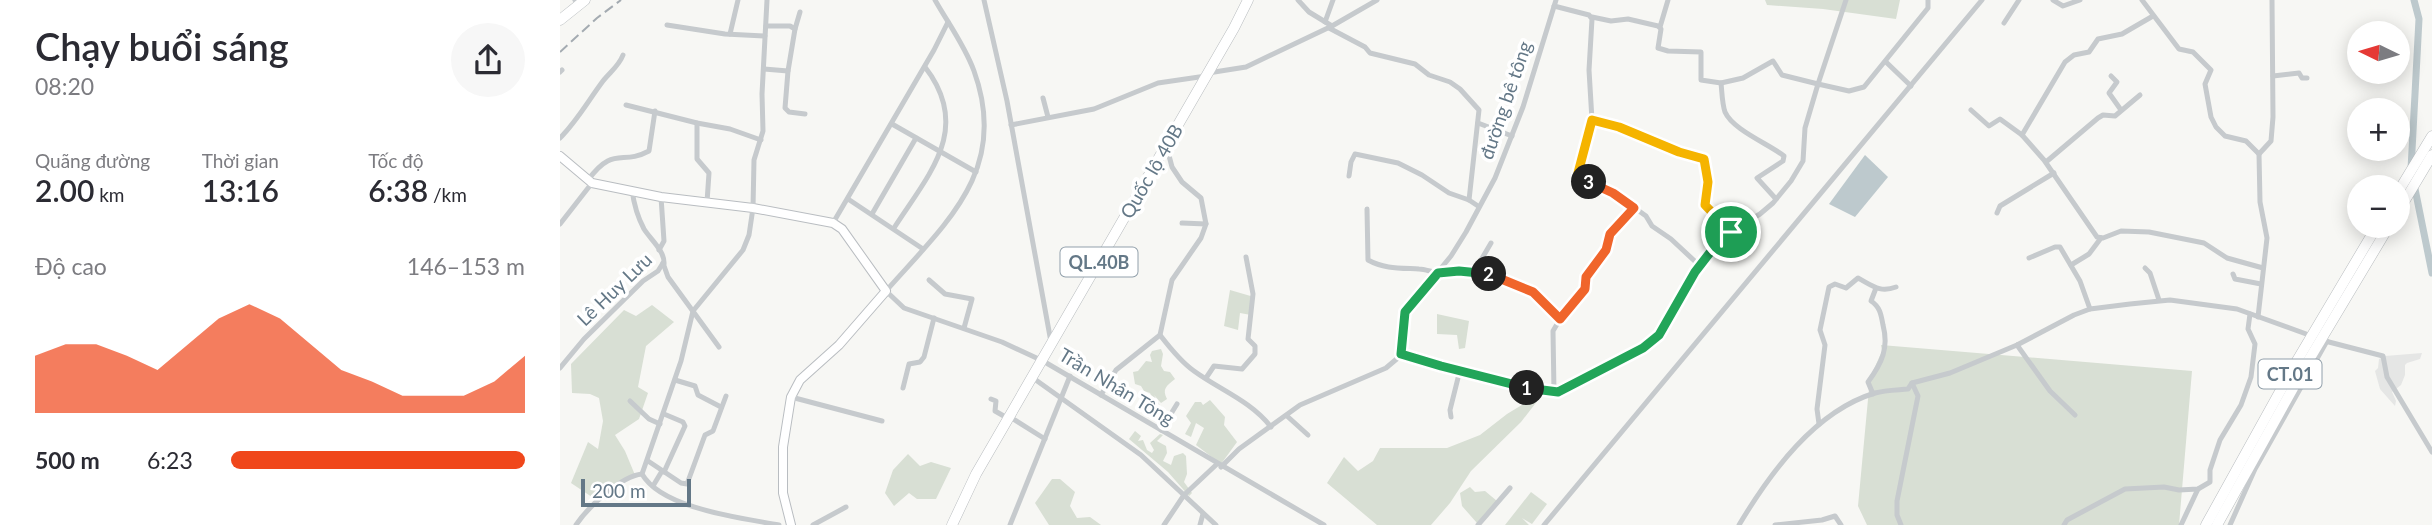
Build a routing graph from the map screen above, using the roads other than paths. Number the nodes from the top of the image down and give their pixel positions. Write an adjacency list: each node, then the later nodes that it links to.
1 (578, 0): 21 (highway); 24 (highway)
2 (738, 0): 32 (street)
3 (767, 0): 28 (street)
4 (935, 0): 25 (street)
5 (984, 0): 58 (street)
6 (1248, 0): 39 (highway, Quốc lộ 40B / QL.40B)
7 (1298, 0): 29 (street)
8 (1333, 0): 29 (street)
9 (1377, 0): 29 (street)
10 (1668, 0): 30 (street)
11 (1846, 0): 44 (street)
12 (1928, 0): 35 (street)
13 (1982, 0): 45 (street)
14 (2019, 0): 26 (street)
15 (2053, 0): 16 (street)
16 (2080, 0)
17 (2142, 0): 22 (street)
18 (2272, 0): 41 (street)
19 (1555, 3): 23 (street); 60 (street, đường bê tông)
20 (800, 12): 31 (street)
21 (560, 13)
22 (2153, 16): 59 (street); 67 (street)
23 (1592, 17): 30 (street); 54 (street)
24 (560, 20)
25 (948, 22): 36 (street); 71 (street)
26 (2004, 23)
27 (667, 25): 32 (street)
28 (766, 26): 31 (street); 33 (street)
29 (1329, 26): 39 (street); 55 (street)
30 (1660, 27): 43 (street)
31 (795, 29): 38 (street)
32 (730, 34): 33 (street)
33 (765, 36): 37 (street)
34 (623, 55): 62 (street)
35 (1885, 62): 44 (street); 45 (street)
36 (925, 66): 57 (street); 66 (street)
37 (764, 69): 38 (street); 64 (street)
38 (788, 71): 52 (street)
39 (1207, 74): 53 (street); 65 (highway, Quốc lộ 40B / QL.40B)
40 (2111, 76): 50 (street)
41 (2273, 76): 42 (street); 67 (street)
42 (2307, 78)
43 (1721, 83): 44 (street); 80 (street)
44 (1818, 84): 80 (street)
45 (1911, 86): 183 (street)
46 (2140, 95): 50 (street)
47 (1043, 98): 53 (street)
48 (626, 105): 51 (street)
49 (1971, 110): 59 (street)
50 (2121, 110): 70 (street)
51 (655, 111): 56 (street); 75 (street)
52 (805, 114)
53 (1048, 117): 58 (street)
54 (1592, 120): 85 (street); 94 (street)
55 (1478, 122): 60 (street); 81 (street)
56 (697, 123): 64 (street); 82 (street)
57 (892, 124): 63 (street); 79 (street)
58 (1011, 125): 126 (street)
59 (2022, 135): 70 (street)
60 (1512, 136): 83 (street, đường bê tông)
61 (2432, 136): 73 (highway)
62 (560, 138)
63 (916, 138): 66 (street); 87 (street)
64 (761, 140): 84 (street)
65 (1167, 145): 92 (street); 126 (highway, Quốc lộ 40B / QL.40B)
66 (940, 152): 71 (street); 93 (street)
67 (2259, 154): 107 (street)
68 (2432, 155): 77 (highway)
69 (560, 156): 75 (main road)
70 (2046, 162): 72 (street)
71 (976, 172): 99 (street)
72 (2054, 173): 88 (street); 95 (street)
73 (2408, 175)
74 (1349, 176): 81 (street)
75 (590, 182): 76 (main road); 91 (street)
76 (632, 190): 78 (main road); 100 (street, Lê Huy Lưu)
77 (2410, 192)
78 (661, 197): 82 (main road); 100 (street)
79 (848, 199): 87 (street); 89 (street)
80 (1776, 199): 94 (street)
81 (1469, 200): 83 (street)
82 (707, 202): 84 (main road)
83 (1478, 206): 109 (street, đường bê tông)
84 (753, 208): 89 (main road); 118 (street)
85 (1634, 208): 105 (street); 122 (street)
86 (1367, 209): 109 (street)
87 (872, 214): 93 (street)
88 (1997, 214)
89 (833, 223): 115 (main road)
90 (1182, 223): 92 (street)
91 (560, 224)
92 (1206, 224): 124 (street)
93 (894, 228): 99 (street)
94 (1731, 232): 105 (street)
95 (2101, 238): 104 (street); 107 (street)
96 (2377, 238): 190 (highway, CT.01)
97 (2378, 238): 191 (highway, CT.01)
98 (1491, 243): 108 (street)
99 (923, 249): 115 (street)
100 (659, 250): 103 (street, Lê Huy Lưu)
101 (1246, 257): 135 (street)
102 (2029, 258): 104 (street)
103 (663, 262): 118 (street); 131 (street, Lê Huy Lưu)
104 (2071, 265): 117 (street)
105 (1700, 266): 139 (street)
106 (2145, 268): 116 (street)
107 (2263, 268): 112 (street)
108 (1474, 272): 109 (street); 122 (street)
109 (1438, 273): 129 (street, đường bê tông)
110 (2233, 274): 112 (street)
111 (929, 280): 123 (street)
112 (2261, 284): 120 (street)
113 (1896, 287): 114 (street)
114 (1876, 288): 140 (street); 156 (street)
115 (886, 291): 121 (street, Trần Nhân Tông); 143 (main road)
116 (2159, 300): 117 (street); 119 (street)
117 (2090, 309): 127 (street)
118 (693, 311): 128 (street); 136 (street)
119 (2250, 314): 120 (street); 168 (street)
120 (2258, 317): 125 (street)
121 (934, 318): 123 (street, Trần Nhân Tông); 138 (street)
122 (1560, 319): 139 (street)
123 (964, 328): 130 (street, Trần Nhân Tông)
124 (1160, 335): 135 (street); 141 (street)
125 (2309, 335)
126 (1051, 345): 130 (highway, Quốc lộ 40B / QL.40B)
127 (2017, 345): 137 (street); 150 (street)
128 (719, 347)
129 (1401, 354): 132 (street); 151 (street)
130 (1043, 361): 133 (street, Trần Nhân Tông); 134 (highway, Quốc lộ 40B / QL.40B)
131 (560, 368)
132 (1460, 370): 139 (street); 152 (street)
133 (1070, 376): 141 (street, Trần Nhân Tông); 145 (street)
134 (1033, 378): 145 (street); 153 (highway, Quốc lộ 40B / QL.40B)
135 (1206, 378): 157 (street)
136 (675, 380): 148 (street); 149 (street)
137 (1912, 383): 140 (street); 187 (street)
138 (902, 388)
139 (1553, 392)
140 (1873, 394): 156 (street)
141 (1101, 395): 158 (street, Trần Nhân Tông)
142 (726, 396): 148 (street)
143 (791, 397): 154 (street); 174 (main road)
144 (991, 399): 153 (street)
145 (1060, 399): 160 (street); 169 (street)
146 (630, 401): 155 (street)
147 (1177, 404): 158 (street)
148 (721, 407): 164 (street)
149 (664, 414): 155 (street); 164 (street)
150 (2076, 415)
151 (1287, 416): 157 (street); 159 (street)
152 (1451, 417)
153 (1009, 418): 160 (street); 176 (highway, Quốc lộ 40B / QL.40B)
154 (882, 421)
155 (660, 424): 162 (street)
156 (1819, 424): 184 (street)
157 (1271, 427): 163 (street)
158 (1161, 430): 163 (street, Trần Nhân Tông)
159 (1308, 436)
160 (1045, 439): 177 (street)
161 (2432, 452): 192 (street)
162 (648, 461): 164 (street); 165 (street)
163 (1219, 465): 169 (street); 181 (street, Trần Nhân Tông)
164 (663, 471): 166 (street)
165 (642, 474): 166 (street); 172 (street)
166 (653, 486): 173 (street)
167 (1510, 488): 182 (street)
168 (2198, 489): 188 (street); 189 (street)
169 (1184, 495): 171 (street); 178 (street)
170 (846, 507): 175 (street)
171 (1203, 514): 179 (street); 180 (street)
172 (576, 525)
173 (779, 525)
174 (791, 525)
175 (813, 525)
176 (952, 525)
177 (1010, 525)
178 (1164, 525)
179 (1200, 525)
180 (1216, 525)
181 (1324, 525)
182 (1478, 525)
183 (1544, 525)
184 (1739, 525)
185 (1775, 525): 186 (street)
186 (1841, 525)
187 (1901, 525)
188 (2064, 525)
189 (2181, 525)
190 (2206, 525)
191 (2217, 525)
192 (2230, 525)

